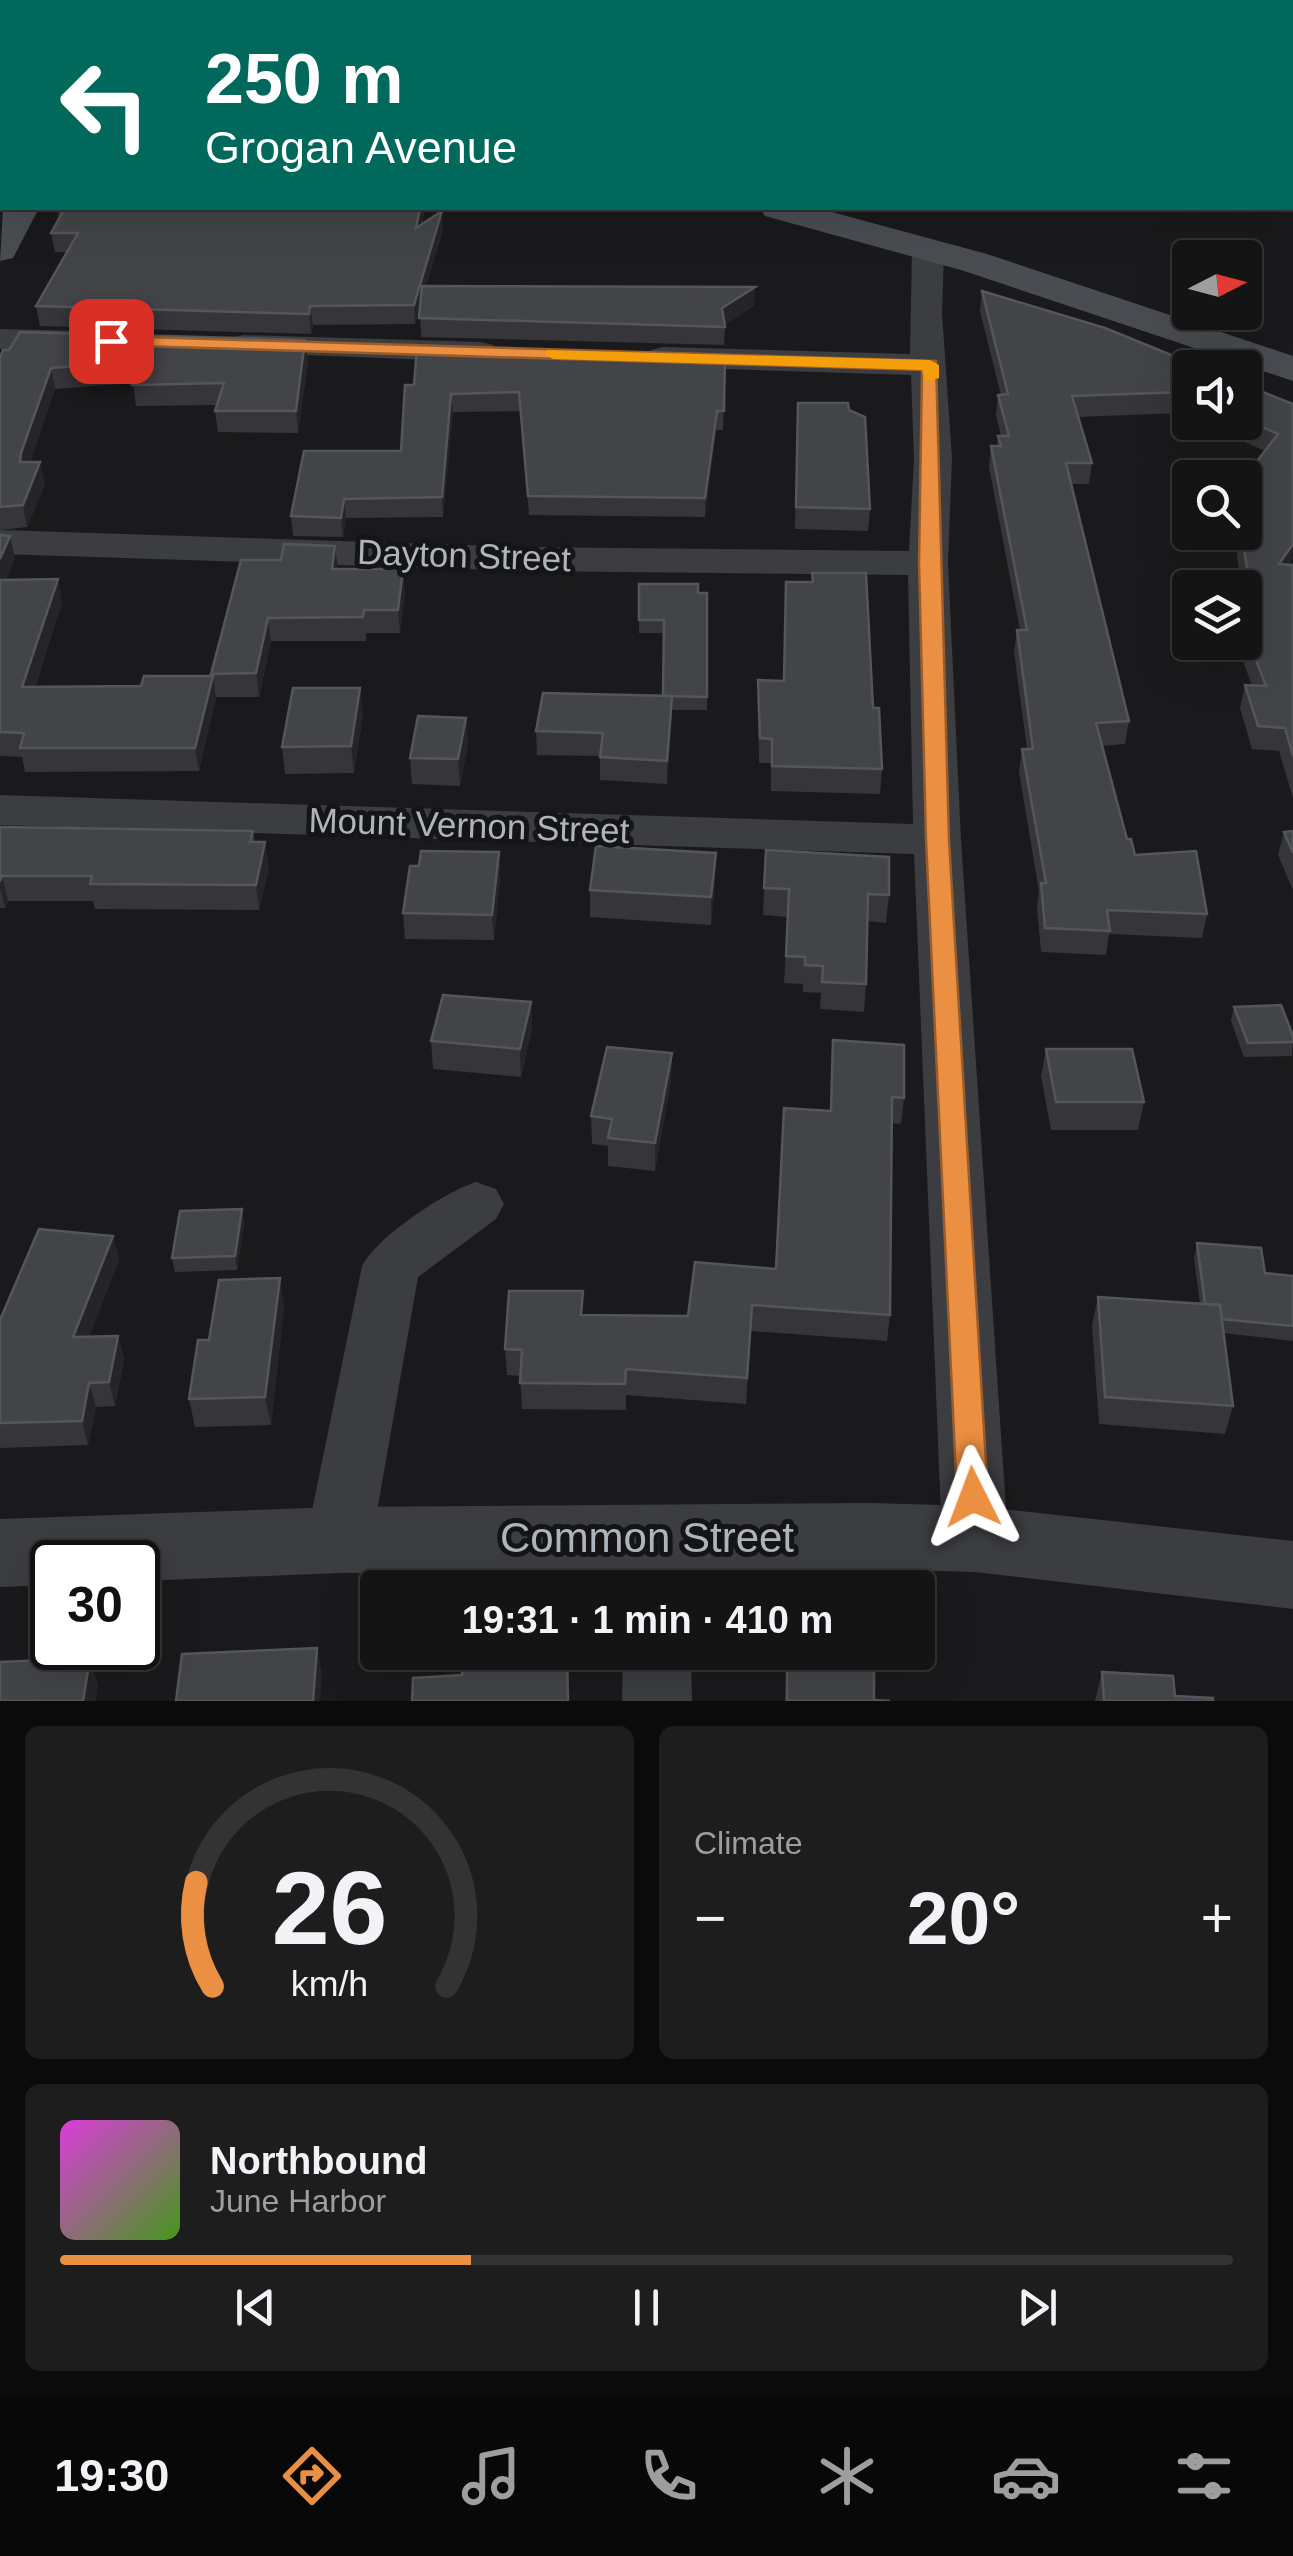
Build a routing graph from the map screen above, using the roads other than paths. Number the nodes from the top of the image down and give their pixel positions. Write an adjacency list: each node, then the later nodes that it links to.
1 (20, 210): 4 (main road)
2 (786, 210): 3 (main road)
3 (928, 248): 10 (street); 11 (main road)
4 (0, 250)
5 (0, 340): 6 (street)
6 (111, 341)
7 (209, 344): 8 (street)
8 (522, 353)
9 (638, 356): 10 (street)
10 (930, 365): 13 (street)
11 (1293, 370)
12 (0, 542): 13 (street, Dayton Street)
13 (928, 563): 15 (street)
14 (0, 810): 15 (street, Mount Vernon Street)
15 (937, 840): 17 (street)
16 (476, 1204): 18 (street)
17 (975, 1539): 20 (street, Common Street); 21 (street, Common Street)
18 (339, 1540): 19 (street, Common Street); 20 (street, Common Street)
19 (0, 1553)
20 (656, 1561)
21 (1293, 1575)
22 (657, 1670): 23 (street)
23 (657, 1701)

